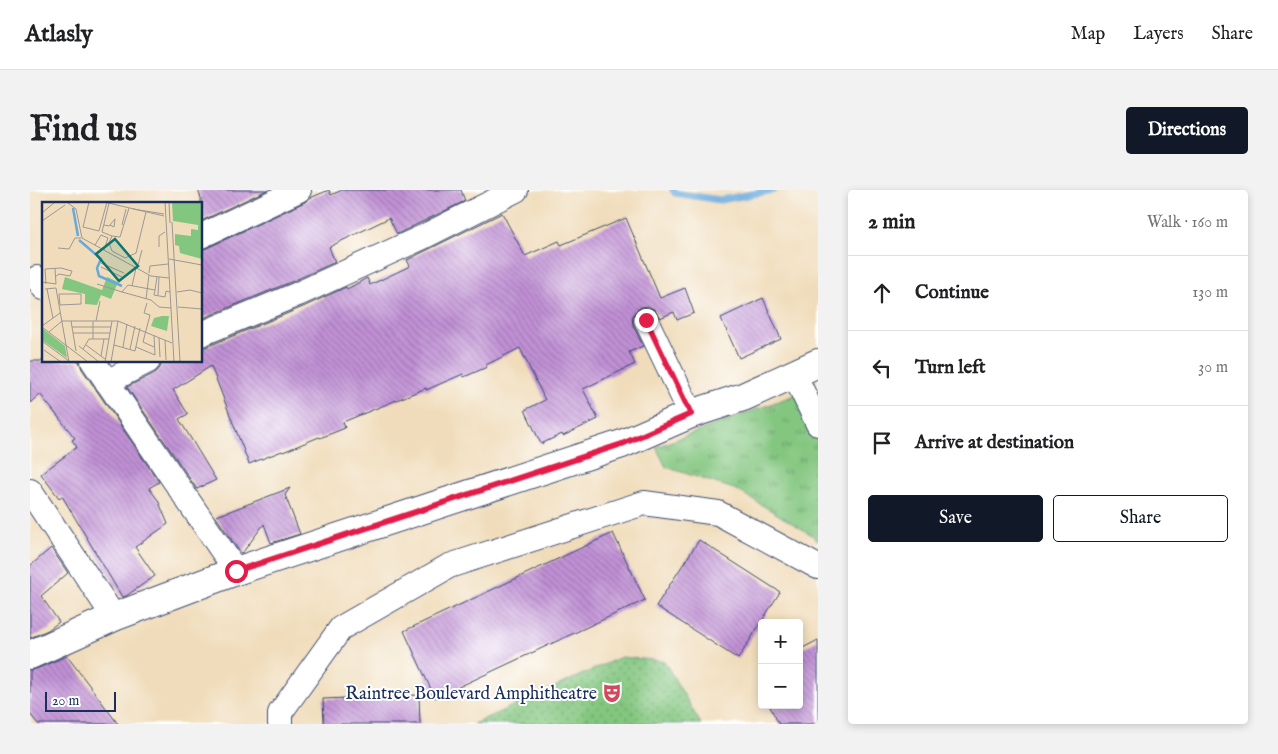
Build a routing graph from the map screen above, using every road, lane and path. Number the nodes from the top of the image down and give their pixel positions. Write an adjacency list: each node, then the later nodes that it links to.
1 (300, 190): 3 (street)
2 (516, 190): 5 (street)
3 (202, 236)
4 (646, 320): 10 (street)
5 (202, 334)
6 (94, 362): 9 (street)
7 (146, 362): 9 (street)
8 (806, 369): 10 (street); 11 (street)
9 (107, 382): 14 (street)
10 (691, 414): 14 (street)
11 (818, 424)
12 (30, 491): 15 (street)
13 (818, 567): 17 (street)
14 (236, 571): 15 (street)
15 (114, 617): 16 (street)
16 (30, 655)
17 (280, 724)

